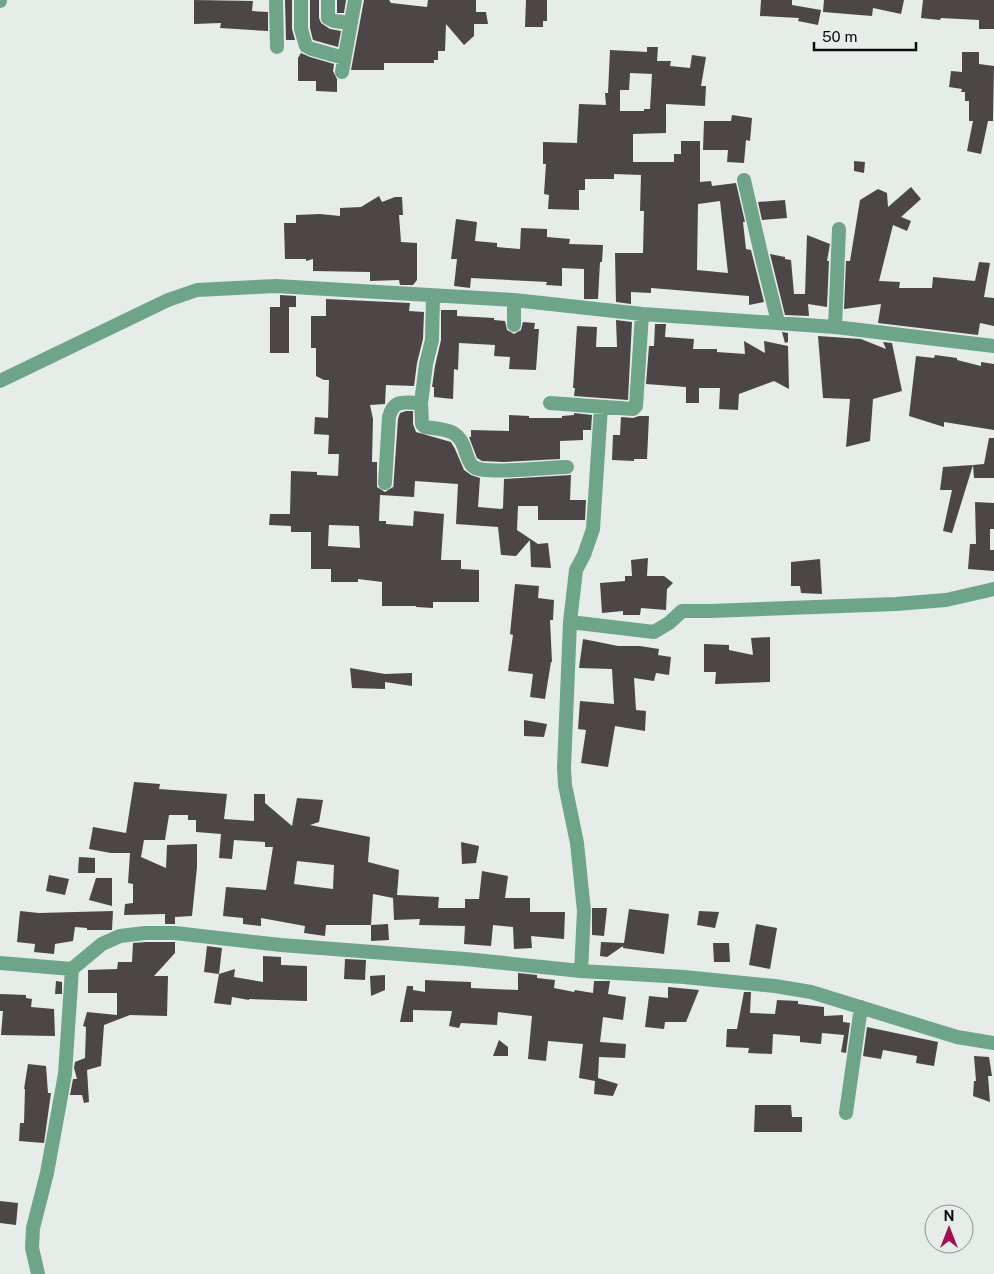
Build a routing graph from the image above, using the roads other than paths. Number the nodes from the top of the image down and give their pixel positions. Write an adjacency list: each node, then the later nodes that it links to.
1 (276, 0): 6 (street)
2 (301, 0): 7 (street)
3 (328, 0): 5 (street)
4 (355, 0): 5 (street)
5 (351, 23): 7 (street)
6 (277, 47)
7 (344, 58): 8 (street)
8 (342, 72)
9 (744, 180): 14 (street)
10 (839, 229): 16 (street)
11 (433, 296): 12 (street); 18 (street); 19 (street)
12 (514, 300): 13 (street); 15 (street)
13 (642, 314): 14 (street); 21 (street)
14 (778, 322): 16 (street)
15 (514, 325)
16 (835, 327): 17 (street)
17 (994, 346)
18 (0, 381)
19 (421, 403): 22 (street); 23 (street)
20 (550, 403): 21 (street)
21 (601, 407): 25 (street)
22 (567, 466)
23 (385, 483)
24 (994, 589): 25 (street)
25 (570, 622): 28 (street)
26 (0, 963): 27 (street)
27 (72, 969): 28 (street); 32 (street)
28 (581, 971): 29 (street)
29 (861, 1007): 30 (street); 31 (street)
30 (994, 1043)
31 (846, 1113)
32 (38, 1274)

